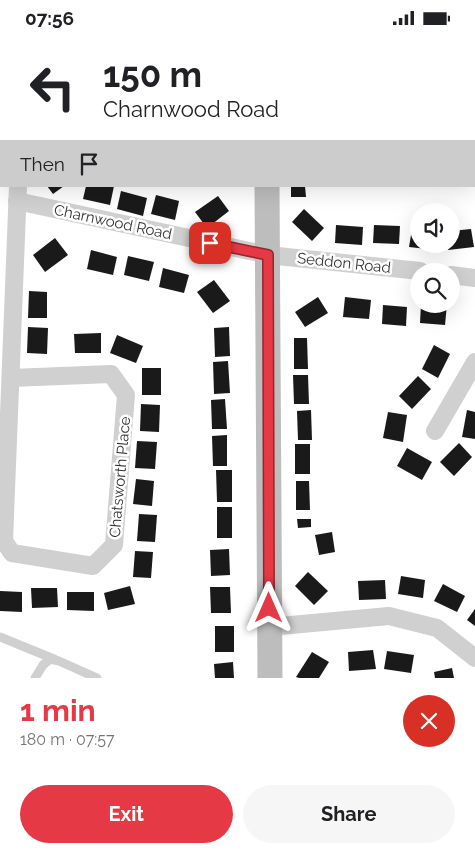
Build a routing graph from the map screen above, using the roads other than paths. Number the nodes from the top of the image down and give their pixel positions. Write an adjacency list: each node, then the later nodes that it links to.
1 (267, 187): 3 (street)
2 (17, 194): 3 (street, Charnwood Road); 8 (street, Chatsworth Place)
3 (268, 255): 4 (street, Seddon Road); 10 (street)
4 (410, 270)
5 (460, 276): 6 (street)
6 (475, 278)
7 (475, 362): 9 (street)
8 (11, 378): 8 (street, Chatsworth Place)
9 (435, 431)
10 (269, 627): 12 (street); 16 (street)
11 (0, 637): 13 (lane)
12 (475, 658)
13 (59, 661): 14 (lane); 15 (lane)
14 (35, 678)
15 (97, 678)
16 (270, 678)

